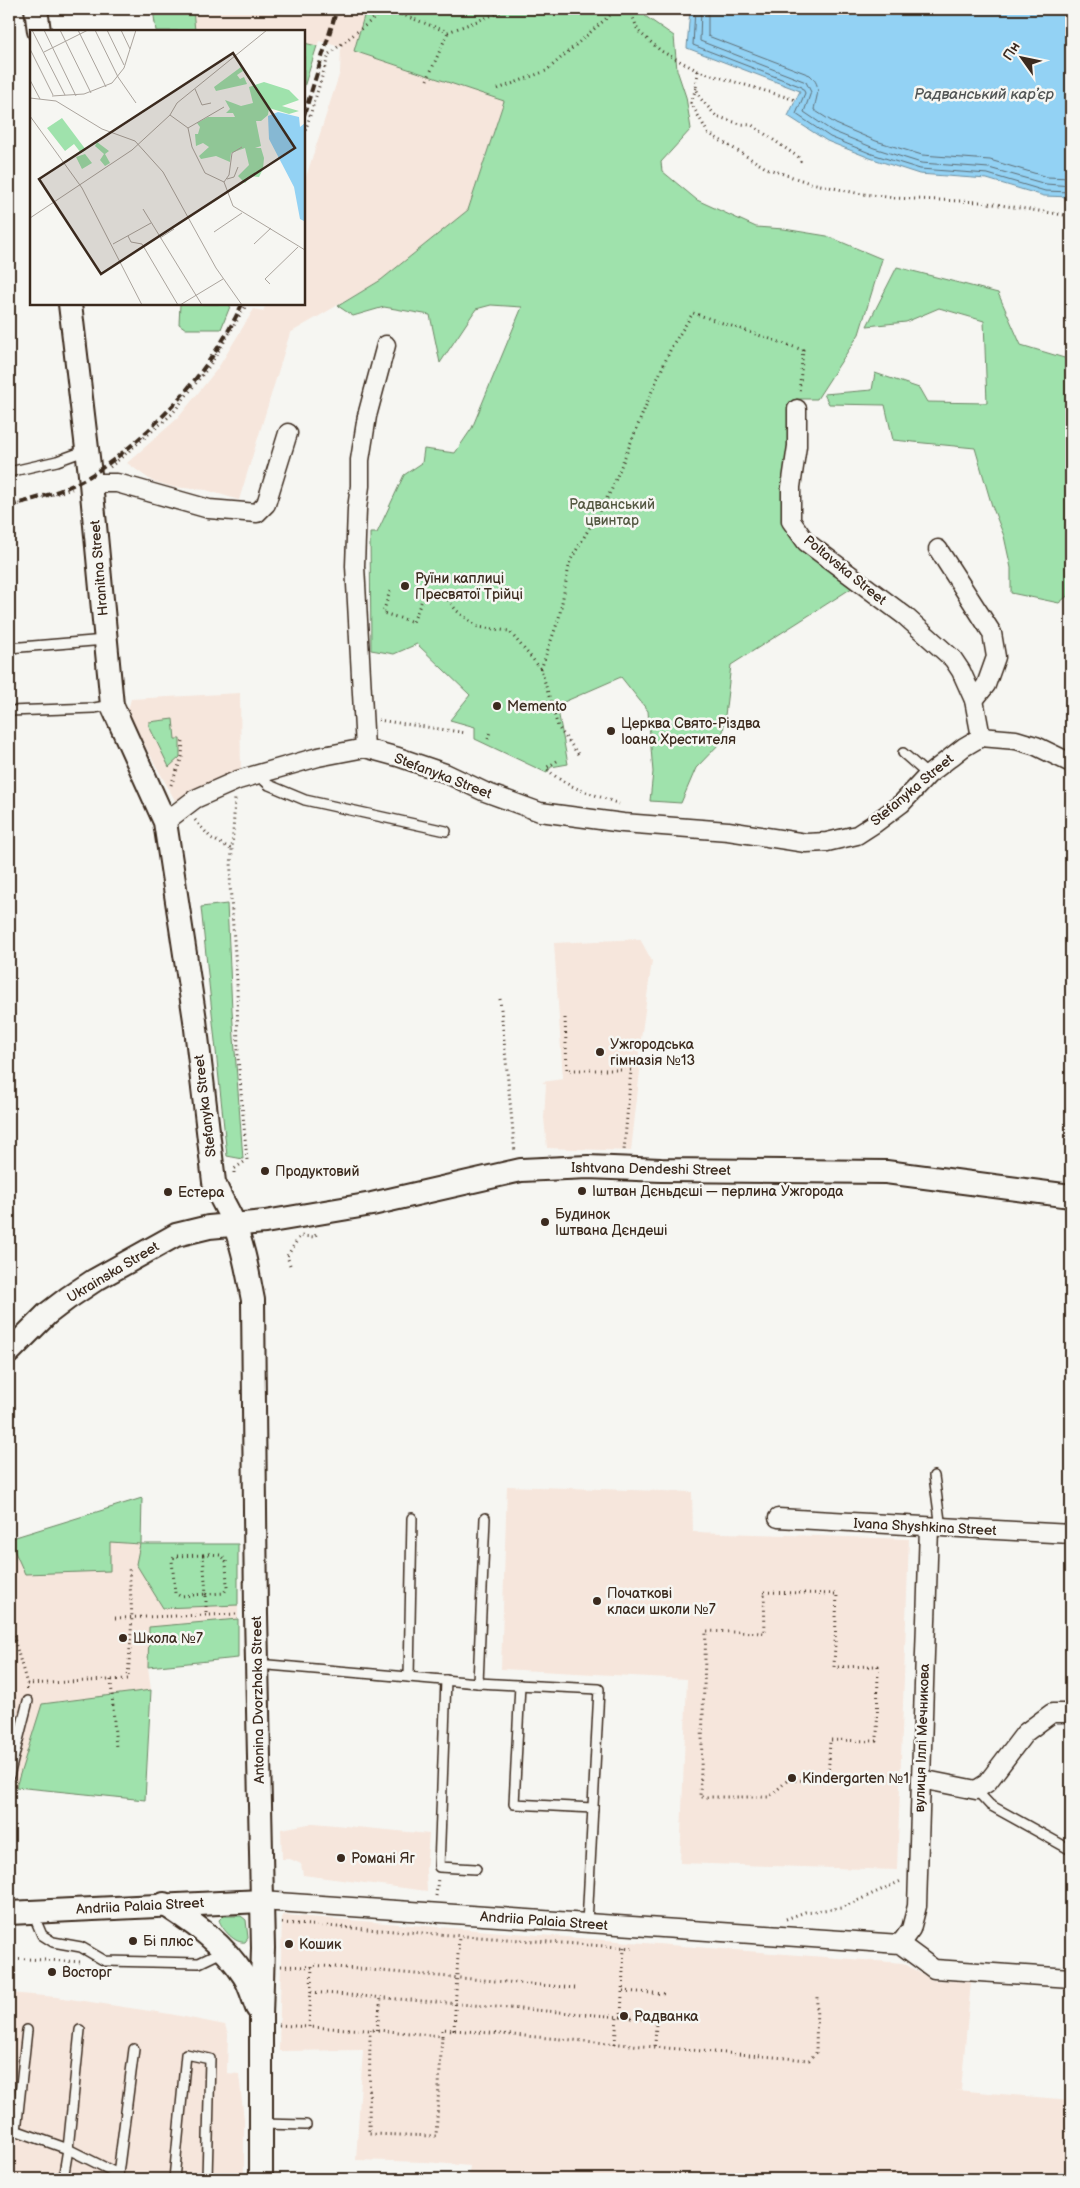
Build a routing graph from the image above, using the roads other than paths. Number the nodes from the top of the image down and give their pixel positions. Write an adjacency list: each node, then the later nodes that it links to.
1 (36, 9): 2 (street)
2 (39, 30)
3 (70, 305): 7 (street, Hranitna Street)
4 (386, 345): 17 (street)
5 (797, 409): 13 (street, Poltavska Street)
6 (288, 433): 9 (street)
7 (87, 450): 8 (lane); 9 (street, Hranitna Street)
8 (9, 472)
9 (90, 481): 11 (street, Hranitna Street)
10 (938, 549): 13 (street)
11 (105, 640): 12 (lane); 14 (street, Hranitna Street)
12 (9, 648)
13 (974, 700): 16 (street, Poltavska Street)
14 (112, 705): 15 (lane); 22 (street, Hranitna Street)
15 (9, 711)
16 (981, 737): 19 (street); 21 (street, Stefanyka Street)
17 (365, 748): 20 (street, Stefanyka Street); 21 (street, Stefanyka Street)
18 (903, 753): 21 (lane)
19 (1071, 763)
20 (257, 774): 22 (street, Stefanyka Street); 23 (lane)
21 (928, 776)
22 (165, 822): 25 (street, Stefanyka Street)
23 (446, 831)
24 (1071, 1196): 25 (street, Ishtvana Dendeshi Street)
25 (234, 1224): 26 (street, Ukrainska Street); 33 (street, Antonina Dvorzhaka Street)
26 (9, 1352)
27 (934, 1476): 31 (lane)
28 (412, 1518): 34 (lane)
29 (485, 1518): 36 (lane)
30 (778, 1518): 31 (street, Ivana Shyshkina Street)
31 (935, 1528): 32 (street, Ivana Shyshkina Street); 41 (street, вулиця Іллі Мечникова)
32 (1071, 1534)
33 (257, 1664): 34 (lane); 46 (street, Antonina Dvorzhaka Street)
34 (409, 1677): 35 (lane)
35 (446, 1680): 36 (lane); 45 (lane)
36 (478, 1683): 37 (lane)
37 (520, 1685): 43 (lane); 43 (lane)
38 (28, 1701): 40 (lane)
39 (1071, 1713): 42 (street)
40 (9, 1776)
41 (921, 1779): 42 (street); 51 (street, вулиця Іллі Мечникова)
42 (976, 1790): 44 (lane)
43 (593, 1808): 50 (lane)
44 (1071, 1850)
45 (476, 1869)
46 (262, 1902): 47 (street, Andriia Palaia Street); 50 (street, Andriia Palaia Street); 54 (street, Antonina Dvorzhaka Street)
47 (164, 1904): 49 (street, Andriia Palaia Street); 52 (street)
48 (9, 1912): 49 (street, Andriia Palaia Street)
49 (32, 1912): 52 (lane)
50 (587, 1924): 51 (street, Andriia Palaia Street)
51 (900, 1944): 53 (street)
52 (225, 1950): 54 (street)
53 (1071, 1978)
54 (268, 2020): 58 (street, Antonina Dvorzhaka Street)
55 (26, 2030): 60 (lane)
56 (80, 2030): 61 (lane)
57 (134, 2049): 62 (lane)
58 (261, 2124): 59 (lane); 66 (street, Antonina Dvorzhaka Street)
59 (306, 2125)
60 (12, 2130): 61 (lane)
61 (68, 2149): 62 (lane); 63 (lane)
62 (118, 2177)
63 (63, 2179)
64 (174, 2179): 65 (lane)
65 (207, 2179)
66 (262, 2179)

